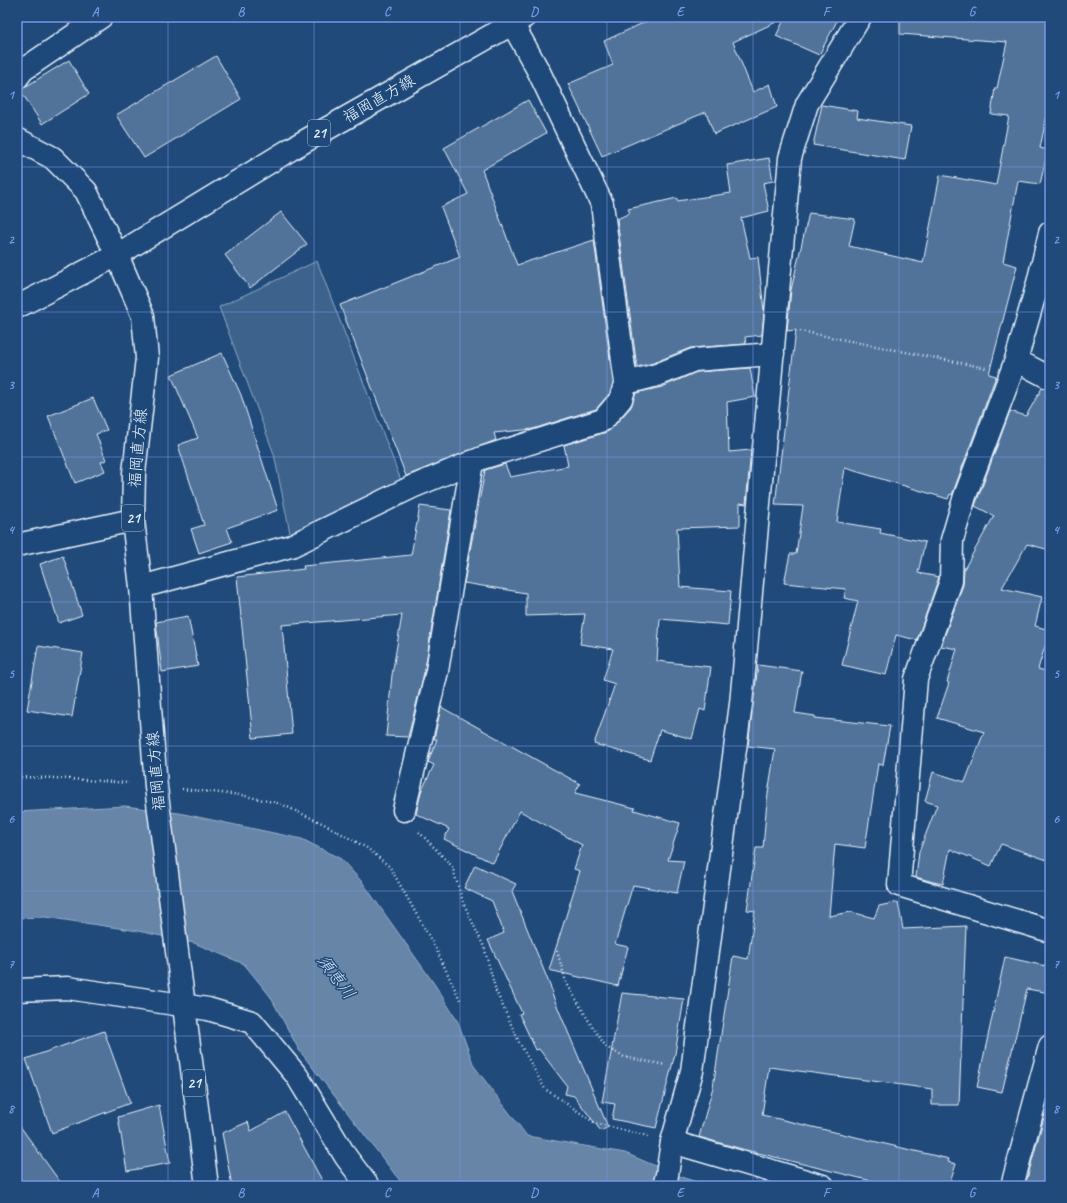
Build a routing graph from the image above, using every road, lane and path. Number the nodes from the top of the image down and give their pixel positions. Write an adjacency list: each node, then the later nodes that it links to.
1 (101, 17): 4 (street)
2 (860, 17): 9 (street)
3 (518, 19): 7 (street, 福岡直方線 / 21); 13 (street)
4 (17, 78)
5 (17, 139): 7 (street)
6 (1050, 233): 11 (street)
7 (117, 255): 8 (street); 15 (street, 福岡直方線 / 21)
8 (17, 307)
9 (774, 326): 10 (street); 11 (path)
10 (773, 354): 13 (street); 27 (street)
11 (1016, 360): 12 (street); 21 (street)
12 (1050, 378)
13 (626, 383): 14 (street)
14 (472, 462): 17 (street); 20 (street)
15 (133, 520): 16 (street); 17 (street, 福岡直方線 / 21)
16 (17, 545)
17 (141, 587): 19 (street, 福岡直方線 / 21)
18 (17, 778): 19 (path)
19 (156, 787): 24 (path); 25 (street, 福岡直方線 / 21)
20 (404, 810): 28 (path)
21 (1050, 931)
22 (557, 951): 27 (path)
23 (17, 990): 25 (street)
24 (461, 1002)
25 (183, 1007): 30 (street, 福岡直方線 / 21); 31 (street)
26 (1050, 1046): 33 (street)
27 (692, 1070): 28 (street)
28 (672, 1142): 29 (street); 32 (street)
29 (666, 1180)
30 (207, 1186)
31 (368, 1186)
32 (823, 1186)
33 (1012, 1186)

